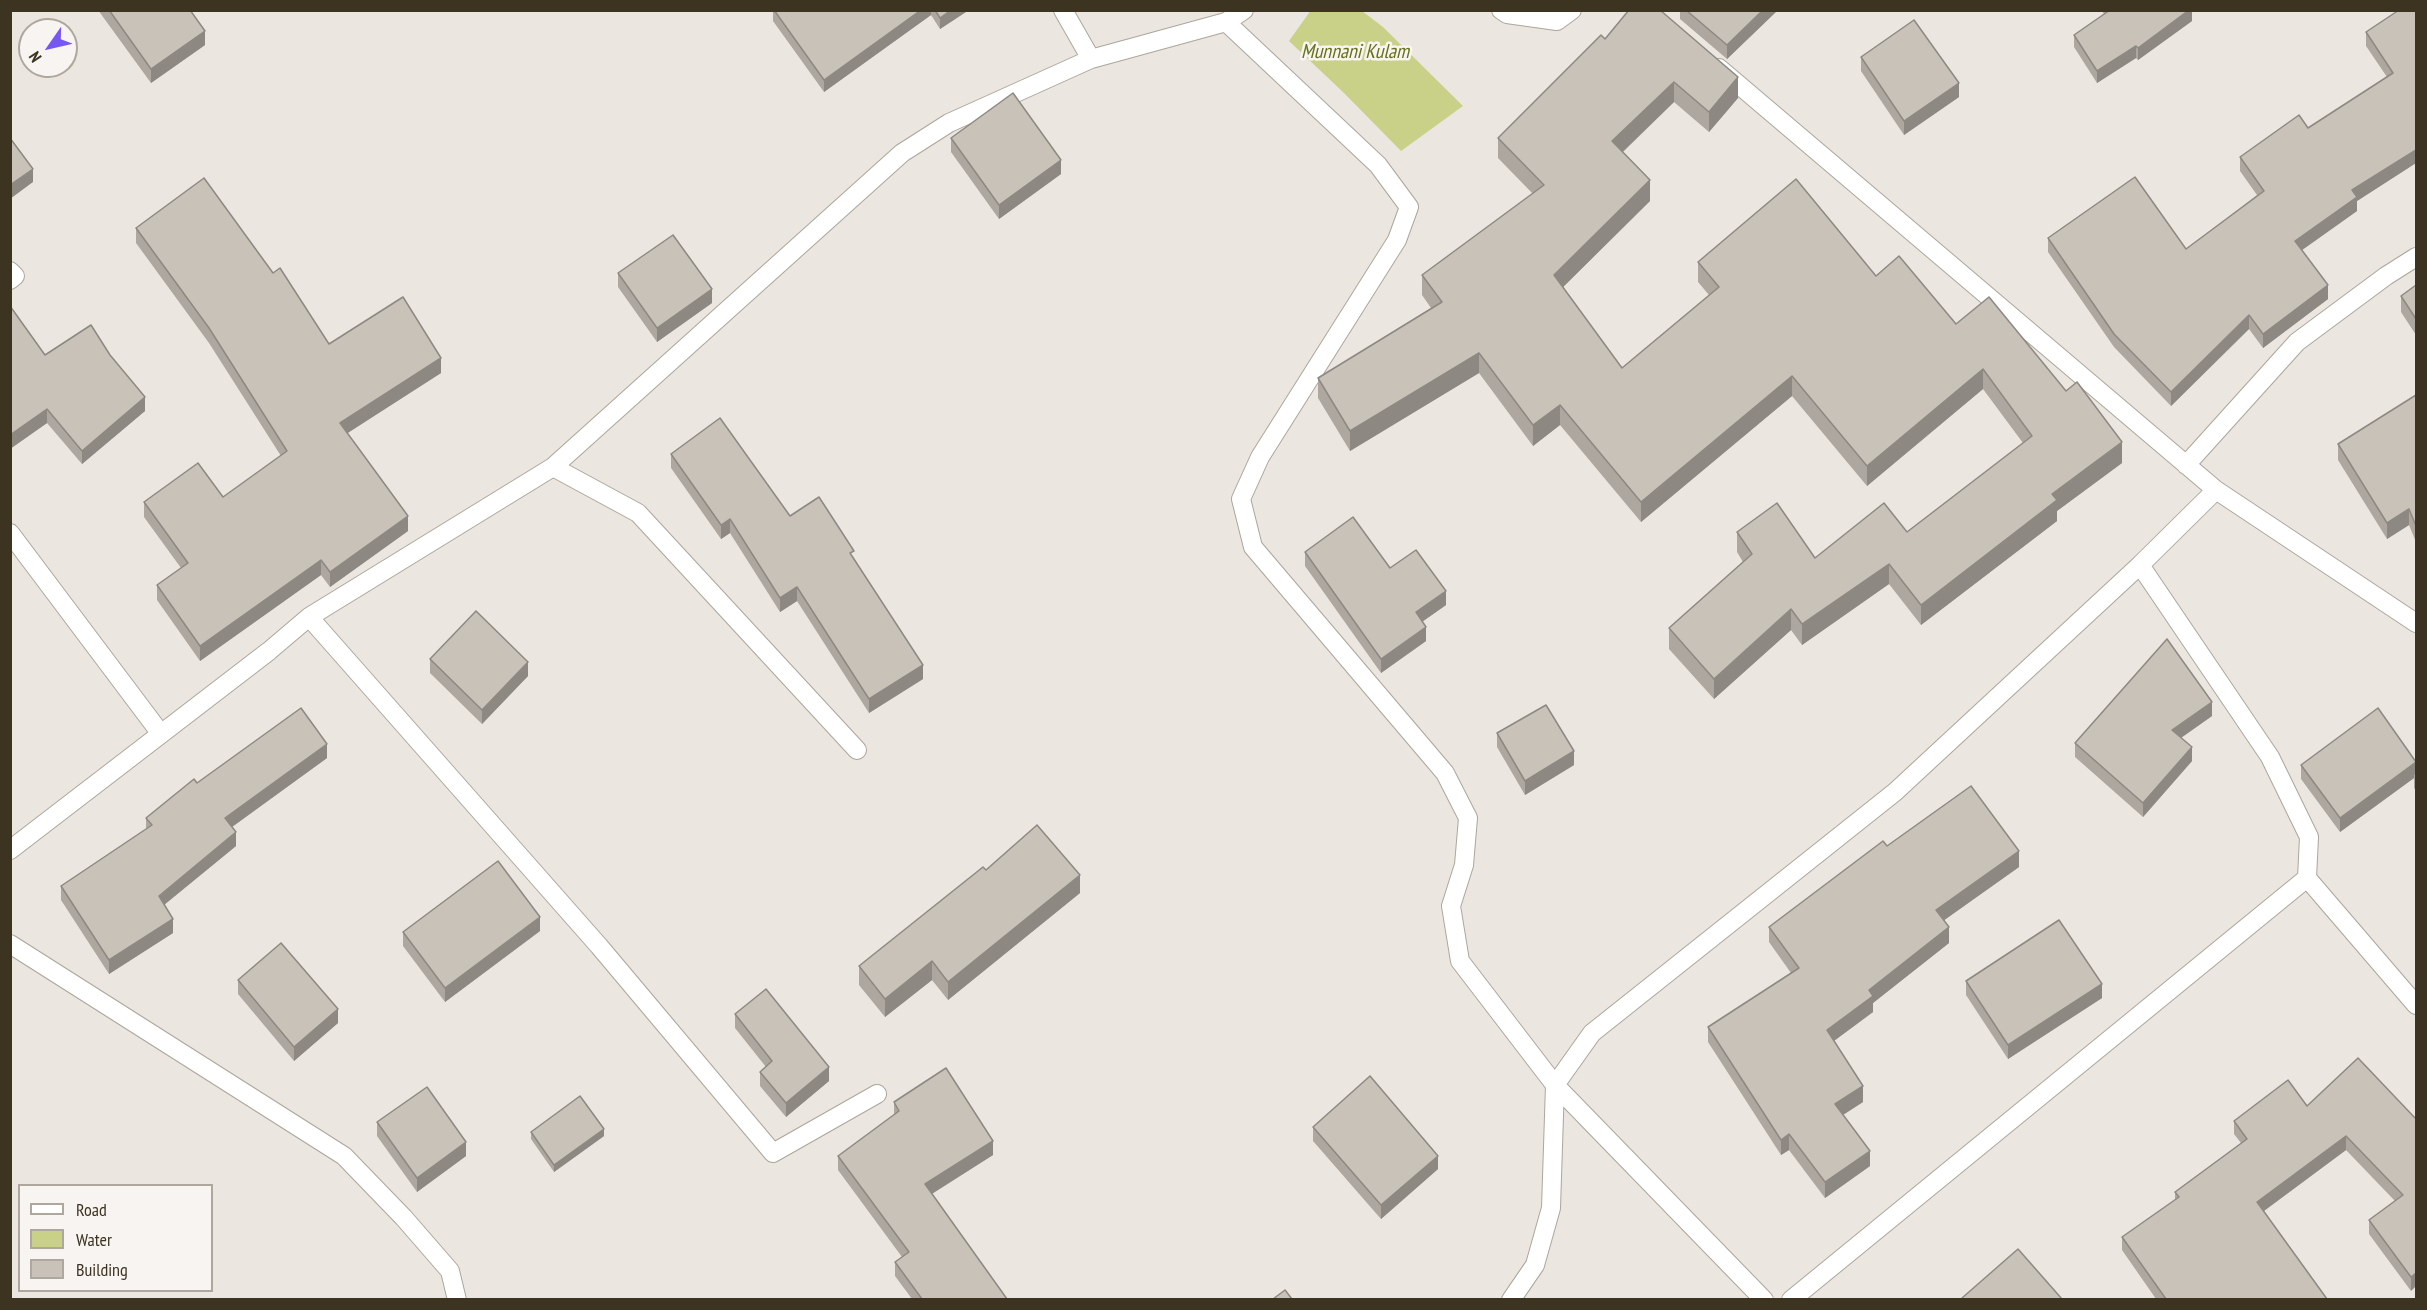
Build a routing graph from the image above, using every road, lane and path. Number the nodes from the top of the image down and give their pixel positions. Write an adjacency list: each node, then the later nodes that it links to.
1 (1064, 10): 7 (street)
2 (1244, 10): 5 (street)
3 (1502, 10): 4 (street)
4 (1572, 10)
5 (1226, 22): 7 (street); 24 (street)
6 (1703, 54): 11 (street)
7 (1091, 59): 12 (street)
8 (2416, 257): 11 (street)
9 (10, 271): 10 (street)
10 (10, 280)
11 (2186, 465): 13 (street)
12 (553, 467): 16 (street); 19 (street)
13 (2216, 490): 15 (street); 17 (street)
14 (10, 533): 18 (street)
15 (2140, 565): 21 (street); 24 (street)
16 (309, 617): 18 (street); 25 (street)
17 (2416, 623)
18 (161, 734): 20 (street)
19 (857, 750)
20 (10, 850)
21 (2307, 878): 23 (street); 29 (street)
22 (10, 944): 26 (street)
23 (2416, 1005)
24 (1555, 1085): 27 (street); 28 (street)
25 (877, 1094)
26 (457, 1299)
27 (1511, 1299)
28 (1764, 1299)
29 (1791, 1299)

